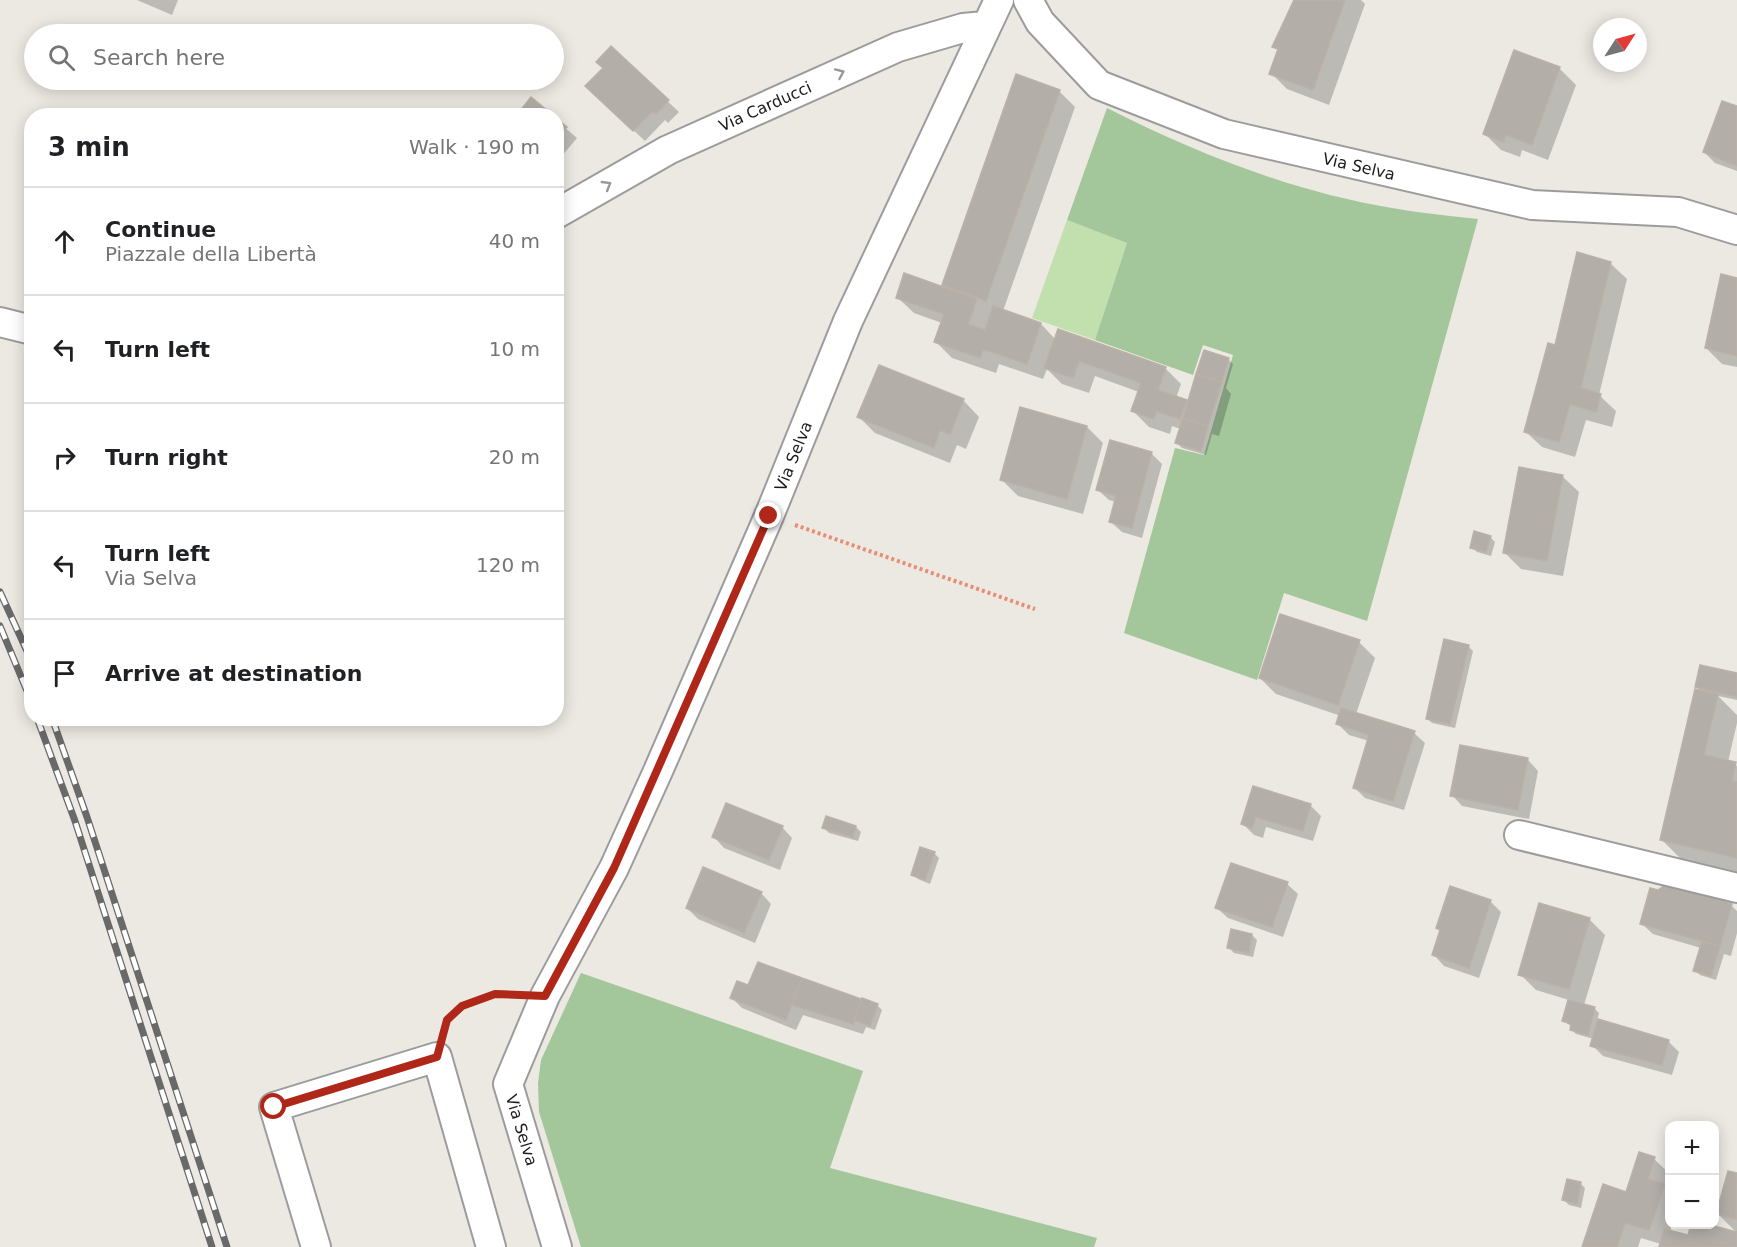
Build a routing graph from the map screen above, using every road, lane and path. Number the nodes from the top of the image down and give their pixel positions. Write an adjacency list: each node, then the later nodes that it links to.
1 (999, 0): 3 (street, Via Selva)
2 (1028, 0): 5 (street, Via Selva)
3 (985, 27): 4 (street, Via Carducci, one-way to 3); 8 (street, Via Selva)
4 (564, 209)
5 (1737, 230)
6 (0, 322): 7 (street)
7 (24, 328)
8 (769, 516): 9 (path); 12 (street, Via Selva)
9 (1035, 609)
10 (1519, 835): 11 (street)
11 (1737, 888)
12 (545, 996): 13 (path); 16 (street, Via Selva)
13 (437, 1057): 14 (street); 15 (street)
14 (316, 1247)
15 (491, 1247)
16 (557, 1247)

